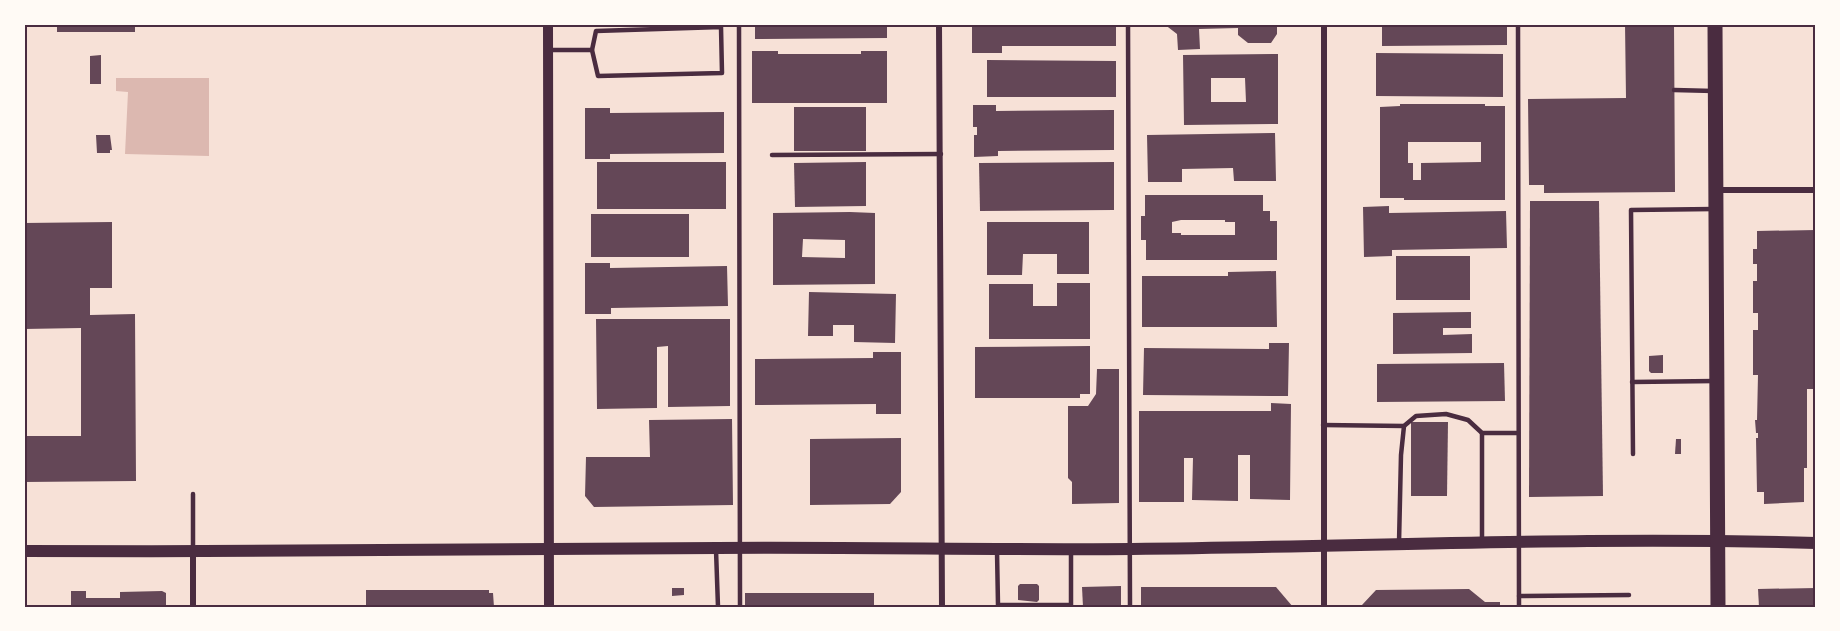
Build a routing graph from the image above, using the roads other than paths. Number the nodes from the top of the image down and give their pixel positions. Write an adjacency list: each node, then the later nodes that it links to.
1 (548, 24): 9 (street)
2 (739, 24): 33 (lane)
3 (939, 24): 13 (street)
4 (1128, 24): 37 (lane)
5 (1324, 24): 20 (street)
6 (1518, 24): 23 (lane)
7 (1715, 24): 12 (main road)
8 (721, 25): 10 (lane); 10 (lane)
9 (548, 50): 10 (lane); 38 (street)
10 (591, 50)
11 (1674, 90): 12 (lane)
12 (1716, 91): 15 (main road)
13 (941, 154): 14 (lane); 34 (street)
14 (772, 155)
15 (1717, 190): 16 (street); 17 (main road)
16 (1816, 190)
17 (1717, 209): 18 (main road); 19 (lane)
18 (1718, 381): 19 (lane); 26 (main road)
19 (1632, 382): 24 (lane)
20 (1323, 425): 21 (lane); 31 (street)
21 (1404, 426): 22 (lane); 30 (lane)
22 (1482, 433): 23 (lane); 28 (lane)
23 (1518, 434): 27 (lane)
24 (1633, 454)
25 (193, 494): 40 (lane)
26 (1718, 540): 27 (main road); 29 (main road); 51 (main road)
27 (1519, 541): 28 (main road); 42 (lane)
28 (1482, 542): 30 (main road)
29 (1816, 543)
30 (1399, 545): 31 (main road)
31 (1324, 546): 37 (main road); 49 (street)
32 (716, 548): 33 (main road); 38 (main road); 45 (lane)
33 (740, 548): 34 (main road); 46 (lane)
34 (942, 548): 35 (main road); 47 (street)
35 (997, 549): 36 (main road); 36 (lane)
36 (1071, 549): 37 (main road)
37 (1130, 549): 48 (lane)
38 (549, 550): 40 (main road); 44 (street)
39 (24, 552): 40 (main road)
40 (193, 552): 43 (street)
41 (1629, 595): 42 (lane)
42 (1519, 596): 50 (lane)
43 (193, 607)
44 (549, 607)
45 (718, 607)
46 (740, 607)
47 (942, 607)
48 (1130, 607)
49 (1324, 607)
50 (1519, 607)
51 (1718, 607)

